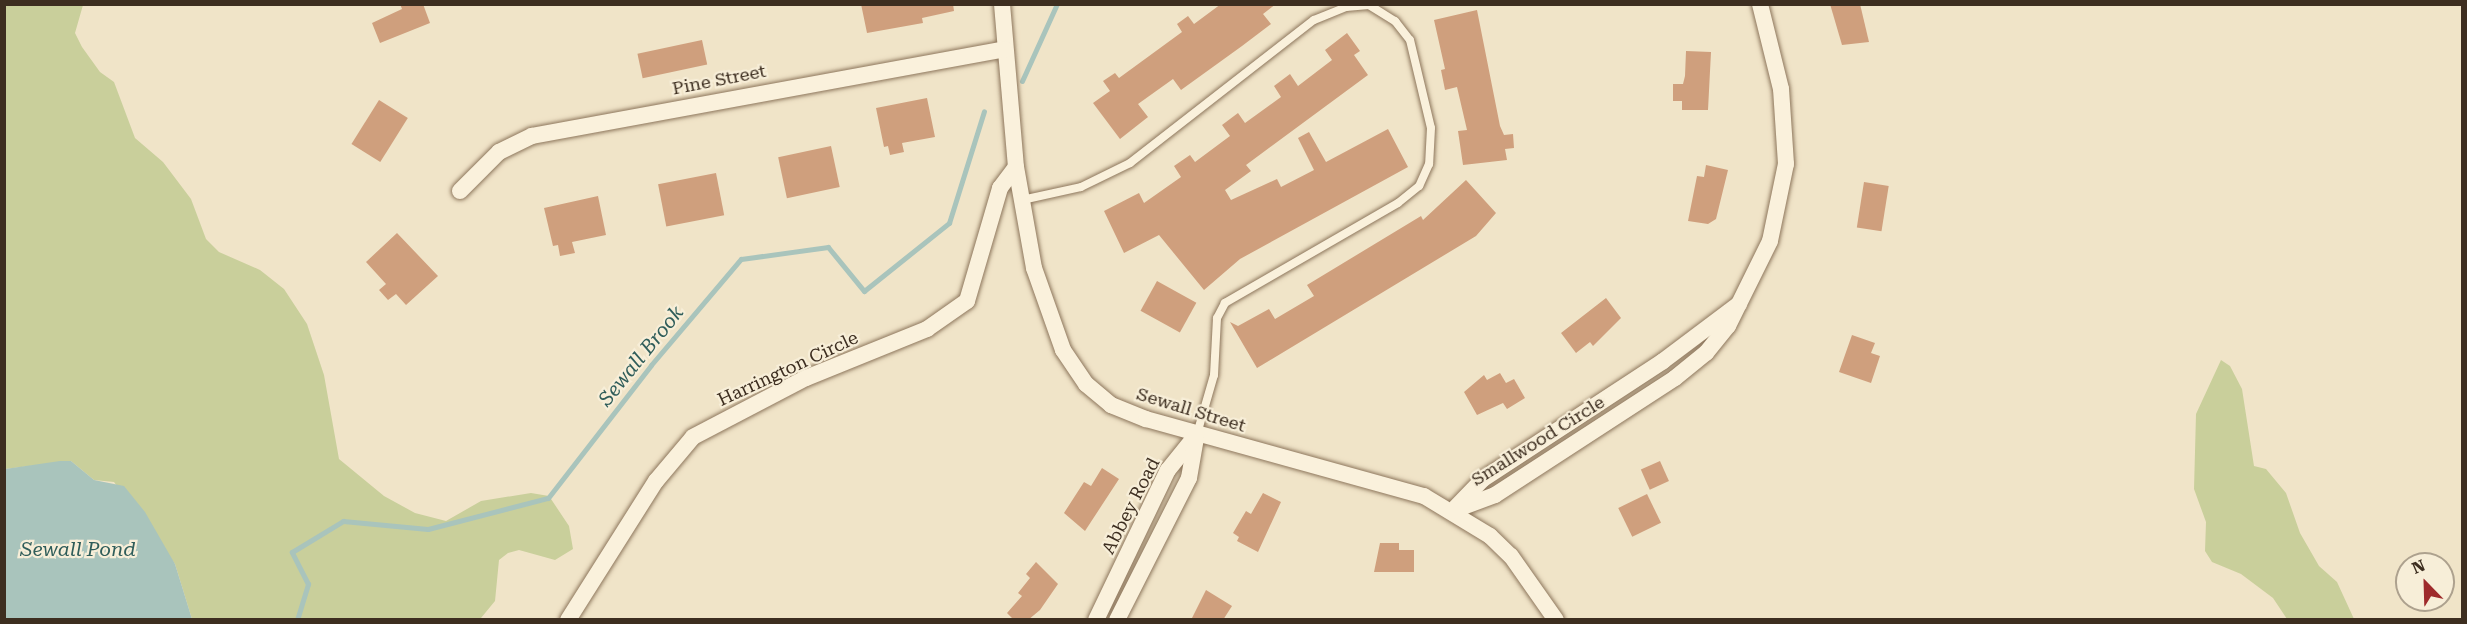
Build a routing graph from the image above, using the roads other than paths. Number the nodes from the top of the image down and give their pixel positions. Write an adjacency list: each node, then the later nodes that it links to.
1 (1002, 4): 3 (street, Sewall Street)
2 (1760, 4): 7 (street, Smallwood Circle)
3 (1004, 49): 4 (street, Sewall Street); 5 (street, Pine Street)
4 (1016, 166): 6 (street, Sewall Street); 16 (street, Harrington Circle)
5 (460, 191)
6 (1022, 200): 10 (street, Sewall Street); 10 (lane)
7 (1739, 304): 8 (street, Smallwood Circle); 9 (street, Smallwood Circle)
8 (1663, 361): 9 (lane); 11 (street, Smallwood Circle)
9 (1675, 378): 11 (street, Smallwood Circle)
10 (1197, 434): 11 (street, Sewall Street); 12 (street, Abbey Road); 13 (street, Abbey Road)
11 (1452, 511): 19 (street, Sewall Street)
12 (1148, 513): 13 (lane); 14 (street, Abbey Road)
13 (1168, 521): 15 (street, Abbey Road)
14 (1111, 591): 15 (lane); 17 (street, Abbey Road)
15 (1129, 601): 18 (street, Abbey Road)
16 (568, 620)
17 (1096, 620)
18 (1118, 620)
19 (1556, 620)

